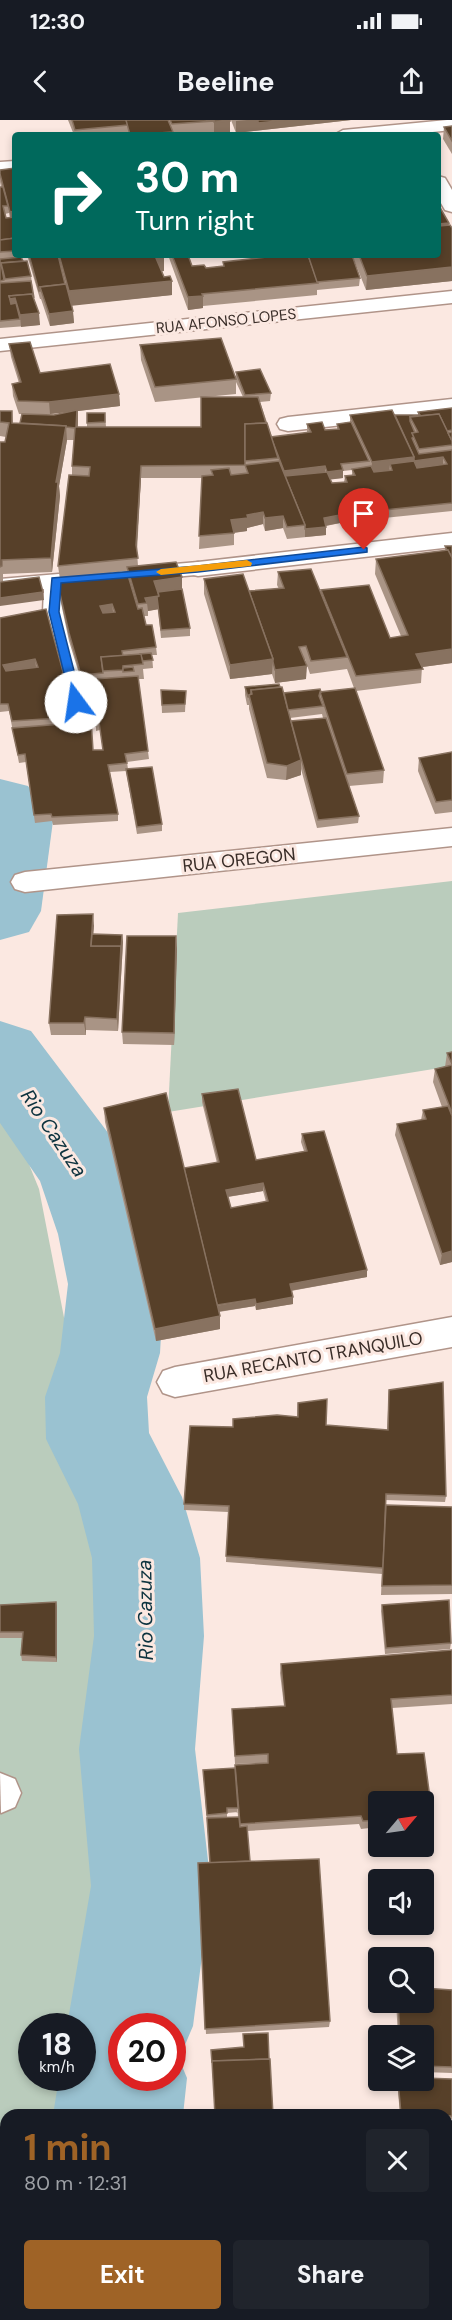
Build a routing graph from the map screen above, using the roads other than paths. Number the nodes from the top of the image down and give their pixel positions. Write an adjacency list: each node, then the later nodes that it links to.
1 (452, 125): 2 (street)
2 (407, 128): 3 (street)
3 (371, 132)
4 (441, 187): 5 (street)
5 (452, 206)
6 (452, 297): 7 (street, RUA AFONSO LOPES)
7 (0, 345)
8 (452, 406): 9 (street)
9 (288, 424)
10 (452, 540): 11 (street)
11 (198, 569): 12 (lane)
12 (56, 580): 13 (lane); 14 (lane)
13 (0, 586)
14 (76, 702)
15 (452, 837): 16 (street, RUA OREGON)
16 (25, 882)
17 (452, 1332): 18 (street, RUA RECANTO TRANQUILO)
18 (175, 1382)

